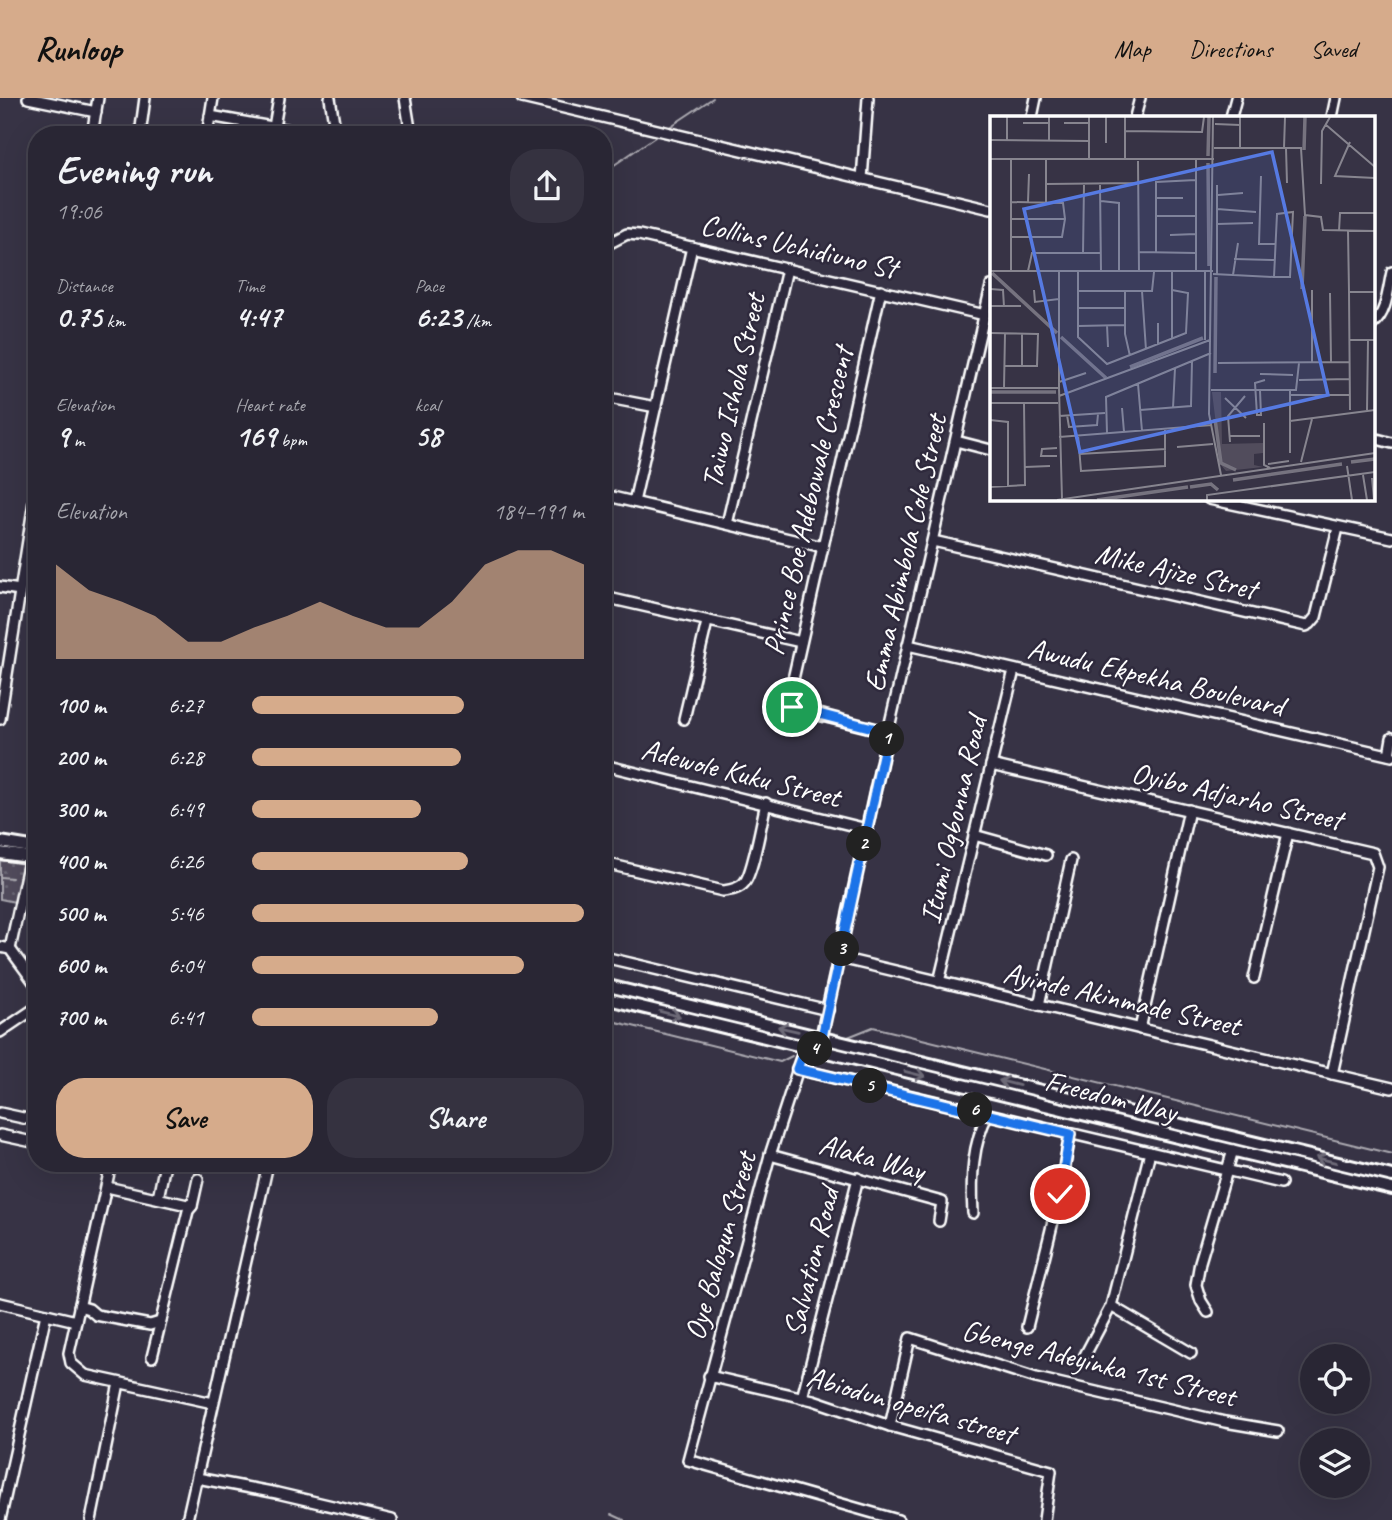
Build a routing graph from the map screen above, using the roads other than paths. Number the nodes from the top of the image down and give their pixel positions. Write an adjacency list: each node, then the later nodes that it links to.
1 (29, 98): 14 (street)
2 (98, 98): 14 (street)
3 (145, 98): 21 (street)
4 (213, 98): 15 (street)
5 (279, 98): 24 (street)
6 (330, 98): 25 (street)
7 (405, 98): 26 (street)
8 (522, 98): 27 (street)
9 (868, 98): 27 (street)
10 (1036, 98): 16 (street)
11 (1139, 98): 17 (street)
12 (1236, 98): 18 (street)
13 (1336, 98): 19 (street)
14 (96, 112): 20 (street)
15 (210, 116): 22 (street); 23 (street)
16 (1032, 116)
17 (1135, 116)
18 (1231, 116)
19 (1332, 116)
20 (94, 126)
21 (141, 126)
22 (208, 126)
23 (268, 126)
24 (274, 126)
25 (335, 126)
26 (410, 126)
27 (862, 179): 28 (street)
28 (990, 209)
29 (612, 242): 30 (street, Collins Uchidiuno St)
30 (692, 247): 31 (street, Collins Uchidiuno St); 38 (street)
31 (787, 269): 33 (street, Collins Uchidiuno St); 46 (street, Taiwo Ishola Street)
32 (1392, 272): 36 (street)
33 (881, 290): 35 (street, Collins Uchidiuno St); 50 (street, Prince Boe Adebowale Crescent)
34 (990, 291): 35 (street, Emma Abimbola Cole Street)
35 (985, 314): 40 (street, Emma Abimbola Cole Street)
36 (1374, 323)
37 (612, 399): 38 (street)
38 (656, 407): 45 (street)
39 (1374, 438): 41 (street)
40 (956, 442): 42 (street); 49 (street, Emma Abimbola Cole Street)
41 (1392, 443)
42 (990, 450)
43 (612, 497): 45 (street)
44 (1213, 500): 47 (street)
45 (635, 502): 46 (street)
46 (727, 524): 50 (street)
47 (1338, 528): 48 (street); 49 (street, Mike Ajize Stret)
48 (1392, 538)
49 (933, 541): 57 (street, Emma Abimbola Cole Street)
50 (823, 547): 56 (street, Prince Boe Adebowale Crescent)
51 (28, 550): 53 (street)
52 (0, 587): 53 (street)
53 (20, 590): 59 (street)
54 (612, 599): 55 (street)
55 (707, 622): 56 (street); 60 (street)
56 (802, 642): 61 (street, Prince Boe Adebowale Crescent)
57 (908, 645): 58 (street, Awudu Ekpekha Boulevard); 61 (street, Emma Abimbola Cole Street)
58 (1014, 670): 63 (street, Awudu Ekpekha Boulevard); 64 (street, Itumi Ogbonna Road)
59 (0, 719)
60 (684, 719)
61 (888, 732): 68 (street, Emma Abimbola Cole Street)
62 (1392, 738): 63 (street)
63 (1390, 755)
64 (991, 765): 67 (street, Oyibo Adjarho Street); 70 (street, Itumi Ogbonna Road)
65 (612, 767): 66 (street, Adewole Kuku Street)
66 (766, 803): 68 (street, Adewole Kuku Street); 77 (street)
67 (1189, 810): 69 (street, Oyibo Adjarho Street); 90 (street)
68 (867, 829): 80 (street, Emma Abimbola Cole Street)
69 (1288, 833): 83 (street); 96 (street, Oyibo Adjarho Street)
70 (974, 835): 75 (street); 84 (street, Itumi Ogbonna Road)
71 (0, 842): 72 (main road)
72 (28, 852)
73 (0, 853): 74 (main road)
74 (28, 854)
75 (1046, 855)
76 (1070, 860): 87 (street)
77 (612, 865)
78 (28, 876): 79 (street)
79 (5, 948): 82 (street)
80 (840, 958): 84 (street, Ayinde Akinmade Street); 88 (street, Emma Abimbola Cole Street)
81 (612, 959): 88 (street)
82 (28, 975)
83 (1254, 978)
84 (939, 982): 87 (street, Ayinde Akinmade Street)
85 (612, 987): 92 (main road, Freedom Way, one-way to 85)
86 (612, 1000): 93 (main road, Freedom Way, one-way to 93)
87 (1039, 1005): 90 (street, Ayinde Akinmade Street)
88 (828, 1010): 92 (street, Emma Abimbola Cole Street)
89 (28, 1013): 91 (street)
90 (1140, 1029): 96 (street, Ayinde Akinmade Street)
91 (0, 1032)
92 (822, 1037): 94 (street); 111 (main road, Freedom Way, one-way to 92)
93 (805, 1047): 94 (main road, Freedom Way); 95 (street, Oye Balogun Street)
94 (818, 1050): 104 (main road, Freedom Way, one-way to 104)
95 (797, 1069): 99 (street); 106 (street, Oye Balogun Street)
96 (1332, 1074): 97 (street, Ayinde Akinmade Street)
97 (1392, 1088)
98 (0, 1112): 100 (street)
99 (988, 1114): 101 (street); 119 (street)
100 (28, 1119)
101 (1070, 1134): 105 (street); 128 (street)
102 (0, 1135): 103 (street)
103 (28, 1141)
104 (1233, 1150): 110 (street); 116 (main road, Freedom Way)
105 (1150, 1152): 110 (street); 123 (street)
106 (770, 1155): 112 (street, Alaka Way); 132 (street, Oye Balogun Street)
107 (110, 1172): 115 (street)
108 (163, 1172): 117 (street)
109 (266, 1172): 135 (street)
110 (1228, 1172): 114 (street); 124 (street)
111 (1392, 1176)
112 (858, 1178): 120 (street, Alaka Way); 134 (street, Salvation Road)
113 (198, 1179): 118 (street)
114 (1281, 1183)
115 (107, 1187): 117 (street); 122 (street)
116 (1392, 1189)
117 (158, 1198): 118 (street)
118 (192, 1206): 127 (street)
119 (973, 1213)
120 (939, 1221)
121 (0, 1303): 125 (street)
122 (79, 1306): 126 (street); 127 (street)
123 (1111, 1306): 129 (street); 131 (street)
124 (1208, 1312)
125 (46, 1314): 126 (street); 139 (street)
126 (76, 1321): 133 (street)
127 (160, 1322): 130 (street)
128 (1027, 1327)
129 (1191, 1353)
130 (152, 1357)
131 (1084, 1357)
132 (709, 1376): 134 (street, Abiodun opeifa street); 143 (street, Oye Balogun Street)
133 (119, 1383): 135 (street); 140 (street)
134 (802, 1398): 136 (street, Abiodun opeifa street)
135 (213, 1403): 138 (street)
136 (890, 1426): 137 (street, Gbenge Adeyinka 1st Street); 144 (street, Abiodun opeifa street)
137 (1278, 1431)
138 (197, 1478): 141 (street); 142 (street)
139 (0, 1520)
140 (91, 1520)
141 (187, 1520)
142 (392, 1520)
143 (898, 1520)
144 (1044, 1520)

